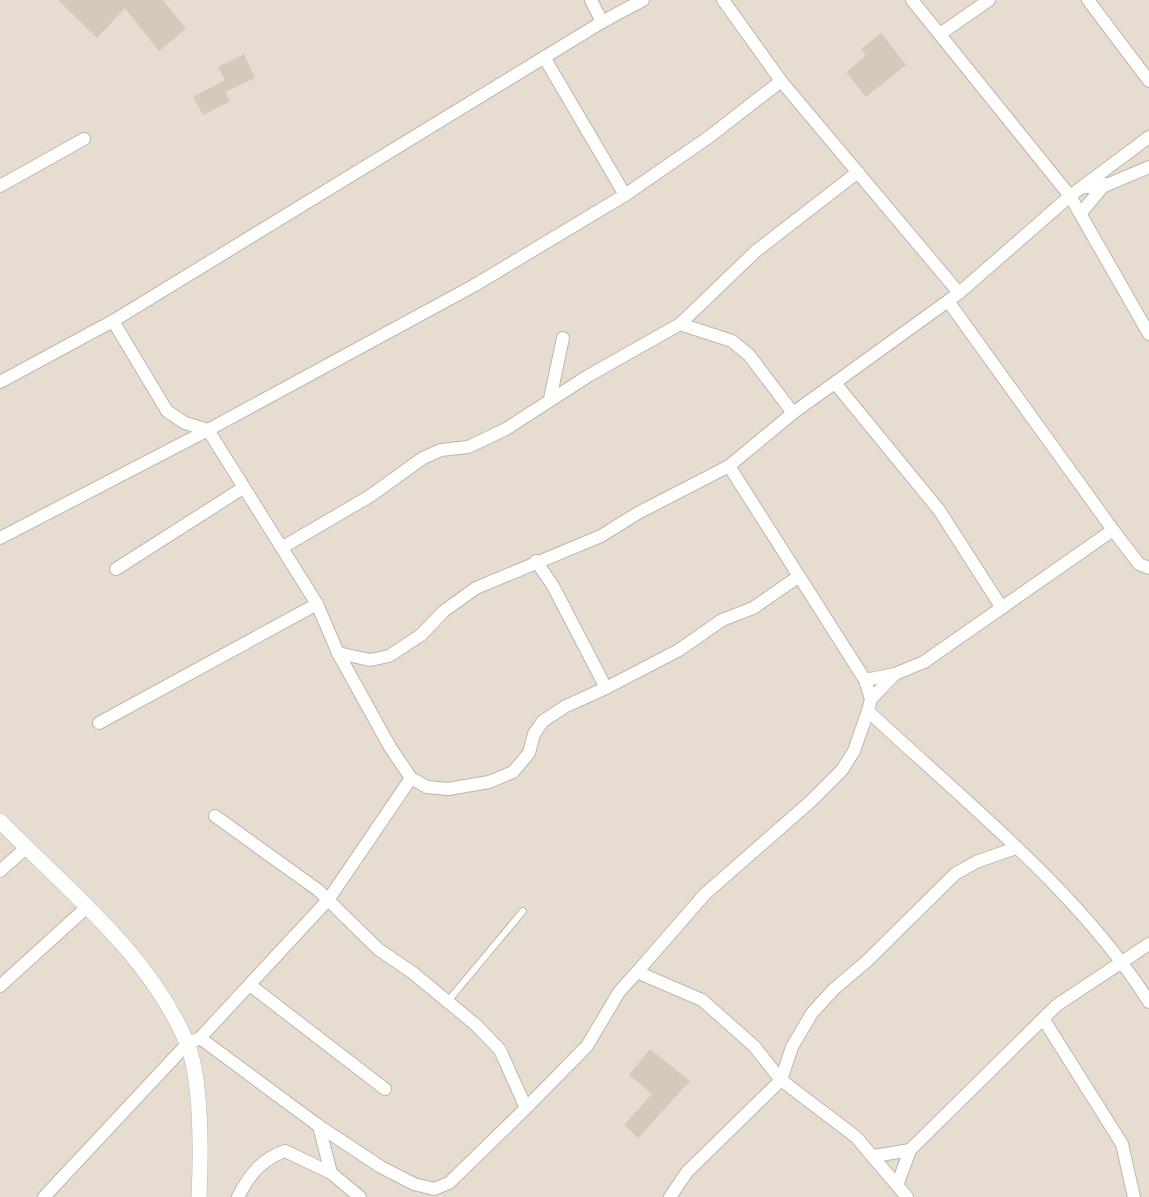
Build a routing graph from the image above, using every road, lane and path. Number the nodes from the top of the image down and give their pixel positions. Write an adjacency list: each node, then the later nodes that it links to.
1 (591, 0): 7 (street)
2 (643, 0): 7 (street)
3 (723, 0): 10 (street)
4 (912, 0): 8 (street)
5 (989, 0): 8 (street)
6 (1088, 0): 11 (street)
7 (602, 22): 9 (street)
8 (940, 34): 21 (street)
9 (544, 57): 20 (street); 24 (street)
10 (781, 81): 16 (street); 20 (street)
11 (1149, 81)
12 (1149, 137): 14 (street)
13 (84, 139): 17 (street)
14 (1113, 164): 18 (street); 19 (street)
15 (1149, 167): 19 (street)
16 (858, 172): 23 (street); 25 (street)
17 (0, 186)
18 (1083, 187): 19 (street); 21 (street)
19 (1102, 187): 22 (street)
20 (625, 195): 32 (street)
21 (1070, 196): 22 (street); 23 (street)
22 (1081, 213): 26 (street)
23 (953, 297): 29 (street); 35 (street)
24 (113, 321): 28 (street); 32 (street)
25 (680, 324): 30 (street); 31 (street)
26 (1149, 334)
27 (563, 338): 30 (street)
28 (0, 382)
29 (835, 383): 31 (street); 43 (street)
30 (550, 399): 37 (street)
31 (793, 414): 33 (street)
32 (208, 430): 34 (street); 36 (street)
33 (729, 466): 38 (street); 41 (street)
34 (243, 488): 37 (street); 40 (street)
35 (1113, 530): 39 (street); 43 (street)
36 (0, 538)
37 (283, 547): 42 (street)
38 (536, 561): 44 (street); 47 (street)
39 (1149, 568)
40 (116, 570)
41 (798, 577): 46 (street); 47 (street)
42 (317, 604): 44 (street); 49 (street)
43 (1002, 608): 45 (street)
44 (338, 653): 50 (street)
45 (895, 674): 46 (street); 48 (street)
46 (865, 680): 48 (street)
47 (606, 688): 50 (street)
48 (869, 705): 54 (street); 61 (street)
49 (99, 723)
50 (411, 778): 56 (street)
51 (215, 816): 56 (street)
52 (0, 821): 53 (street)
53 (26, 848): 55 (street); 57 (street)
54 (1016, 849): 60 (street); 68 (street)
55 (0, 871)
56 (328, 900): 62 (street); 64 (street)
57 (86, 908): 63 (street); 67 (street)
58 (522, 911): 64 (lane)
59 (1149, 944): 60 (street)
60 (1124, 962): 65 (street); 66 (street)
61 (637, 972): 68 (street); 70 (street)
62 (250, 985): 67 (street); 69 (street)
63 (0, 986)
64 (448, 1001): 70 (street)
65 (1149, 1002)
66 (1044, 1020): 72 (street); 84 (street)
67 (194, 1041): 71 (street); 77 (street); 78 (street)
68 (781, 1080): 73 (street); 82 (street)
69 (385, 1089)
70 (526, 1108): 75 (street)
71 (319, 1126): 74 (street); 75 (street)
72 (909, 1150): 73 (street); 76 (street)
73 (874, 1156): 76 (street)
74 (331, 1173): 79 (street); 80 (street)
75 (449, 1183): 81 (street)
76 (898, 1183): 83 (street)
77 (44, 1197)
78 (199, 1197)
79 (238, 1197)
80 (360, 1197)
81 (435, 1197)
82 (670, 1197)
83 (907, 1197)
84 (1134, 1197)

